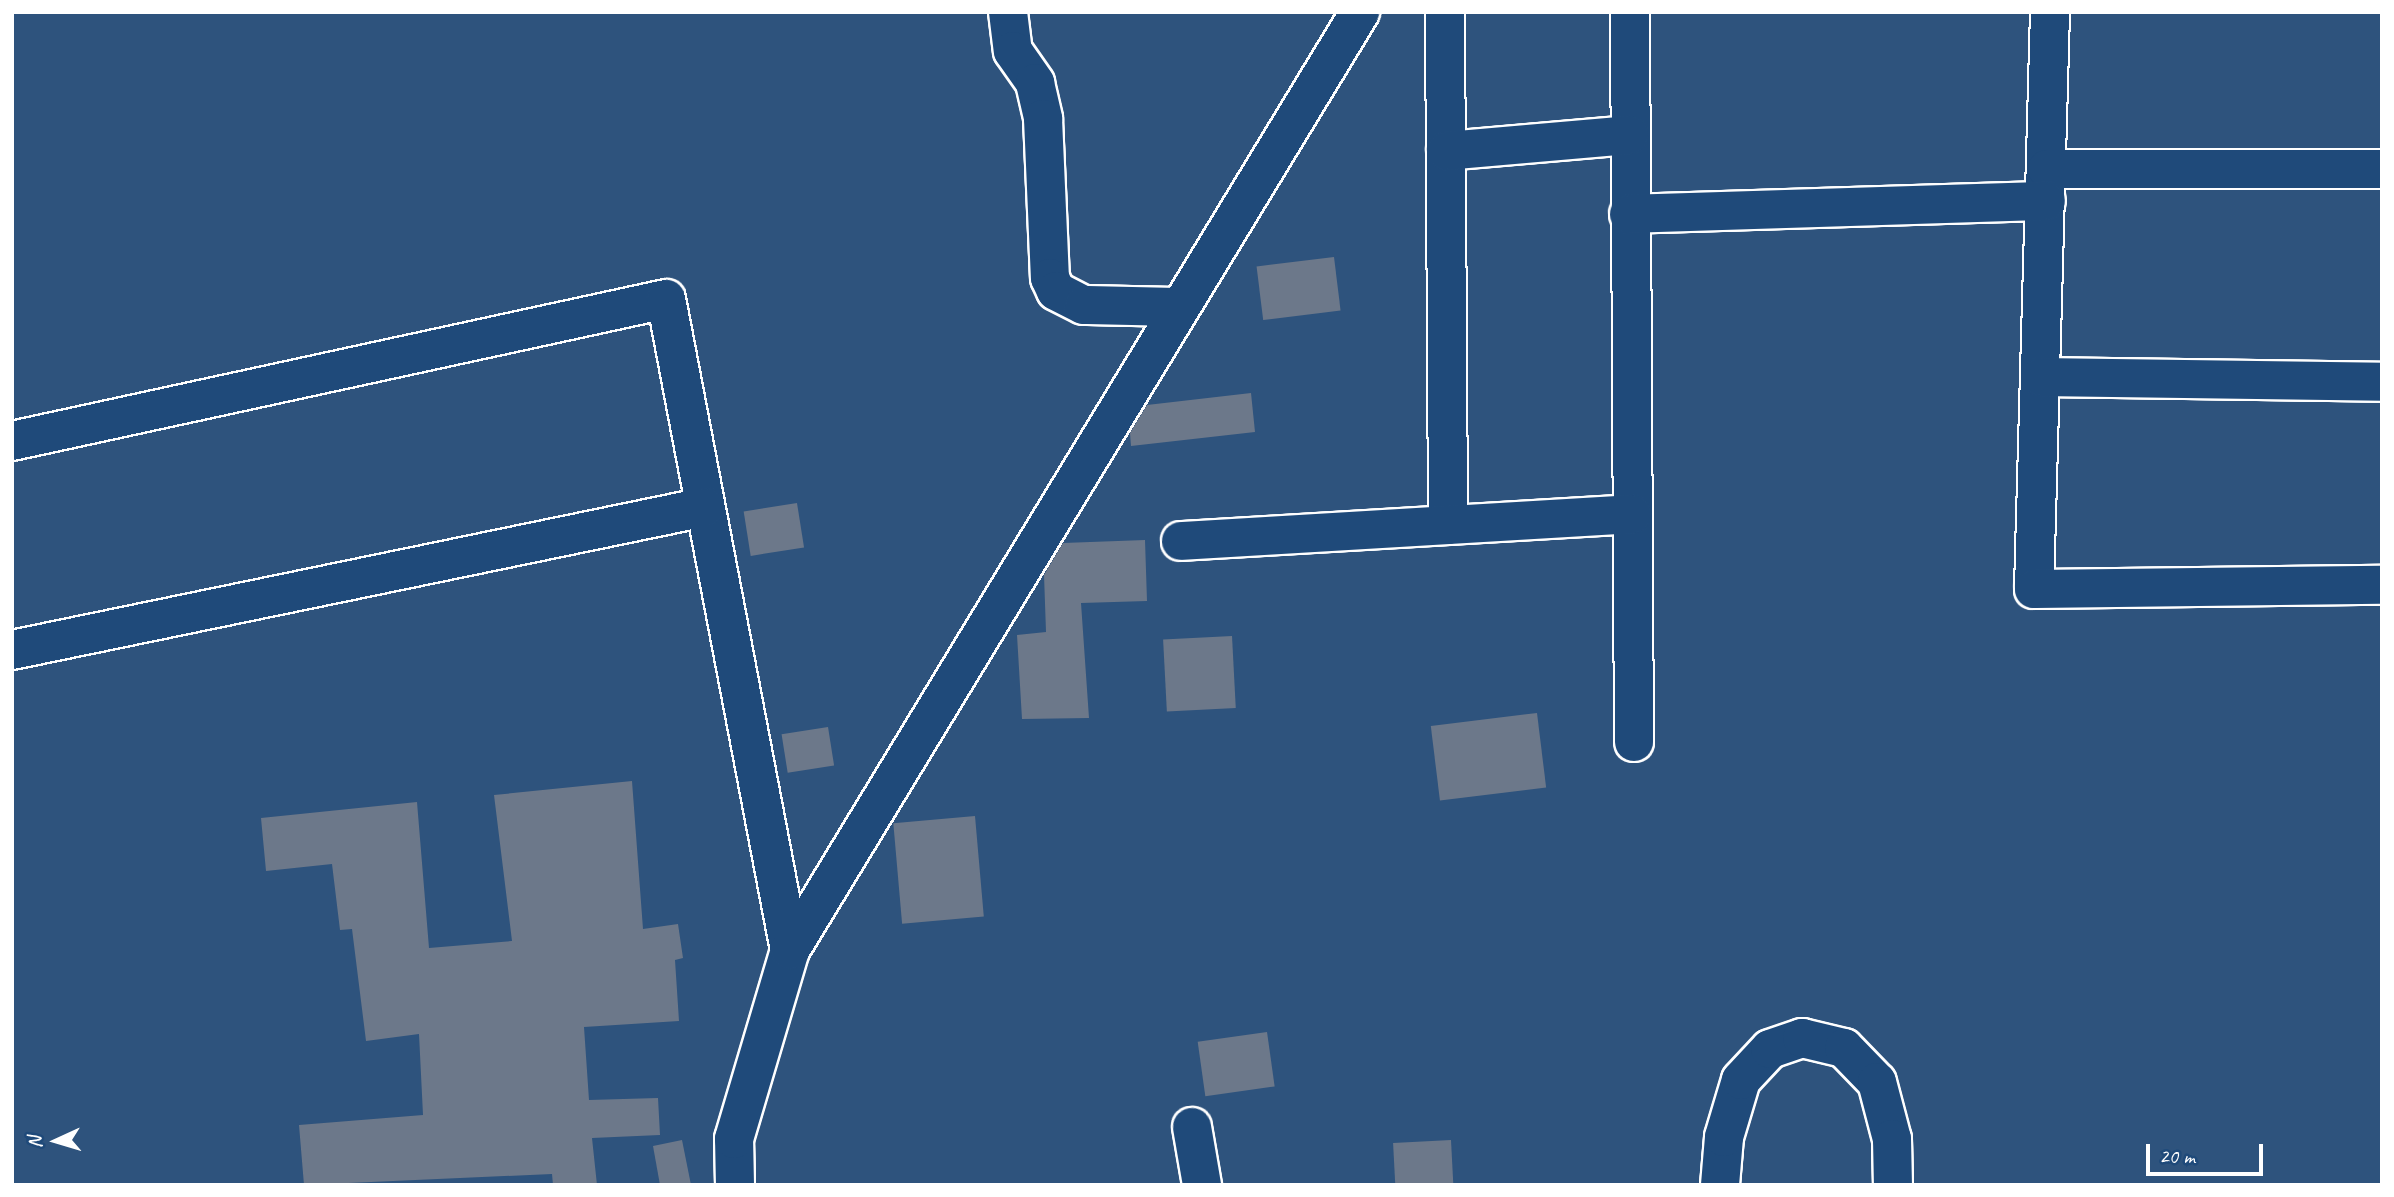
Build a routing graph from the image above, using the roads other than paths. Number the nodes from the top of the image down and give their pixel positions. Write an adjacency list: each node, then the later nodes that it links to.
1 (1007, 12): 11 (street)
2 (1360, 12): 11 (street)
3 (1445, 12): 7 (street)
4 (1630, 12): 6 (street)
5 (2050, 12): 9 (street)
6 (1629, 135): 7 (street); 10 (street)
7 (1446, 151): 17 (street)
8 (2382, 169): 9 (street)
9 (2047, 185): 10 (street); 12 (street)
10 (1629, 214): 16 (street)
11 (1180, 307): 22 (street)
12 (2041, 377): 13 (street); 19 (street)
13 (2382, 382)
14 (12, 441): 15 (street)
15 (705, 507): 20 (street); 22 (street)
16 (1632, 514): 17 (street); 21 (street)
17 (1448, 525): 18 (street)
18 (1181, 541)
19 (2382, 585)
20 (12, 650)
21 (1634, 742)
22 (790, 950): 24 (street)
23 (1192, 1127): 25 (street)
24 (735, 1185)
25 (1202, 1185)
26 (1720, 1185): 27 (street)
27 (1893, 1185)

